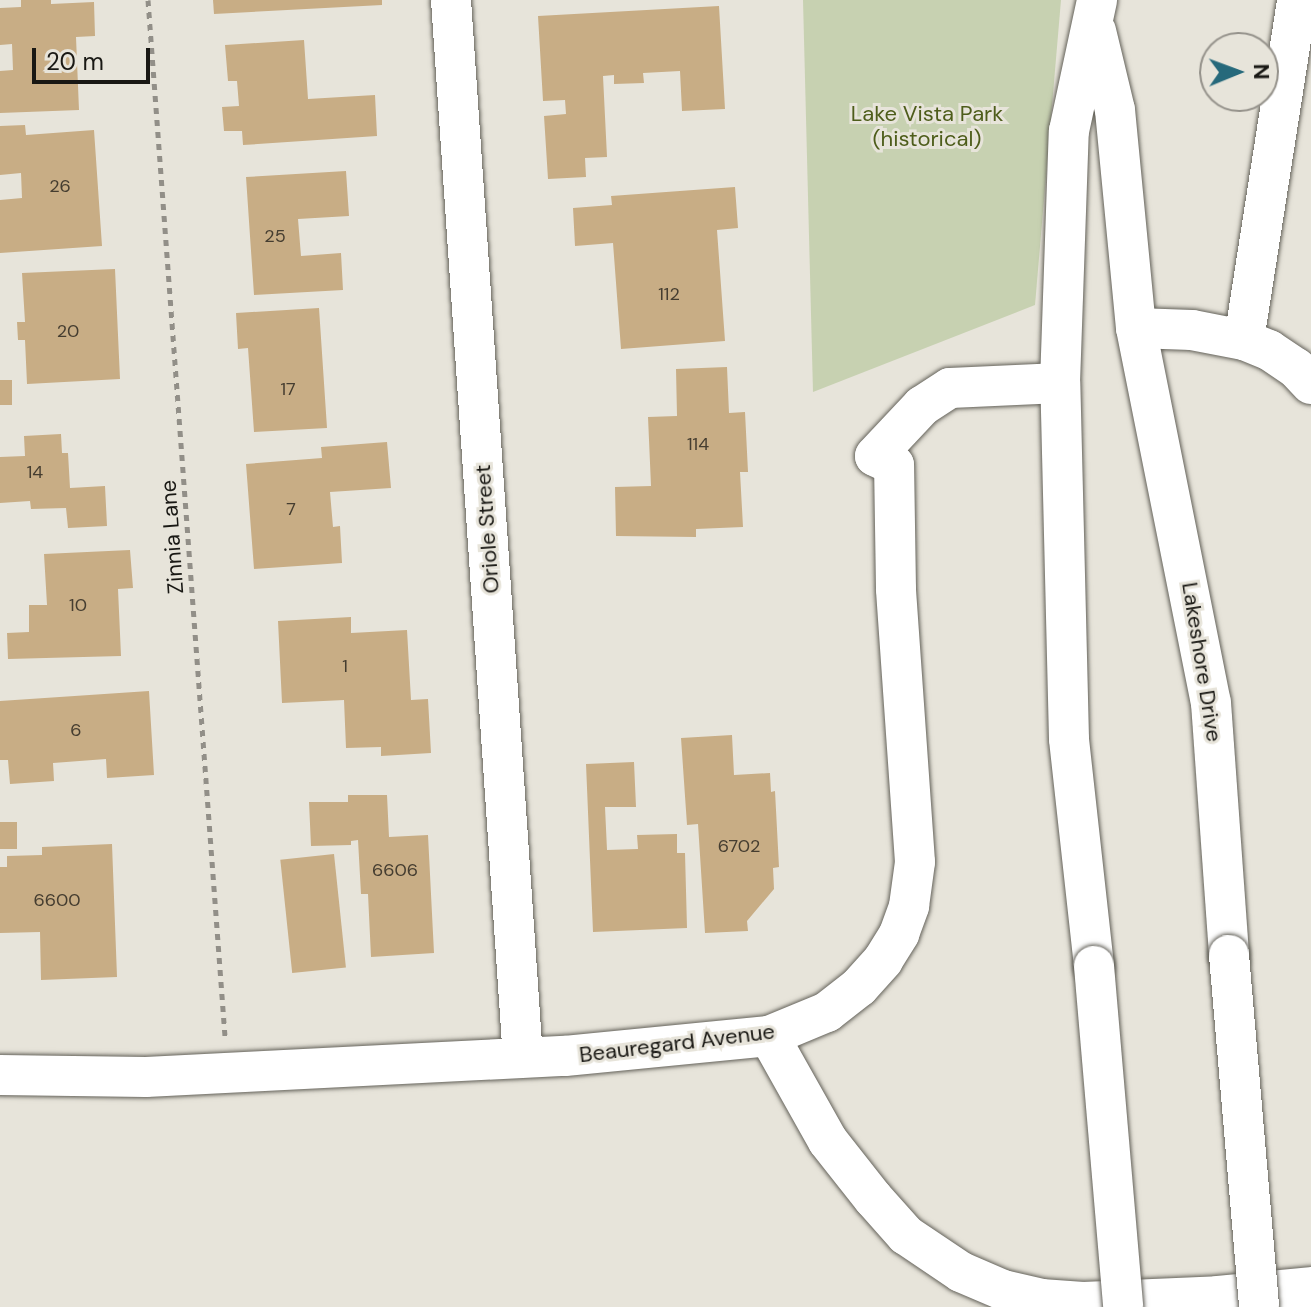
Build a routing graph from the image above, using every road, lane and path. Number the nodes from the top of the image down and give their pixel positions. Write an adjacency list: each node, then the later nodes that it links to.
1 (148, 0): 11 (path, Zinnia Lane)
2 (451, 0): 10 (street, Oriole Street)
3 (1297, 0): 6 (street)
4 (1096, 12): 5 (street, Lakeshore Drive); 7 (street, Lakeshore Drive)
5 (1136, 328): 6 (street); 15 (street, Lakeshore Drive, bridge)
6 (1244, 340): 8 (street)
7 (1060, 383): 9 (street, Beauregard Avenue); 14 (street, Lakeshore Drive, bridge)
8 (1311, 384)
9 (769, 1036): 10 (street, Beauregard Avenue); 13 (street)
10 (523, 1058): 11 (street, Beauregard Avenue)
11 (227, 1071): 12 (street, Beauregard Avenue)
12 (0, 1075)
13 (1311, 1287)
14 (1123, 1307)
15 (1259, 1307)

